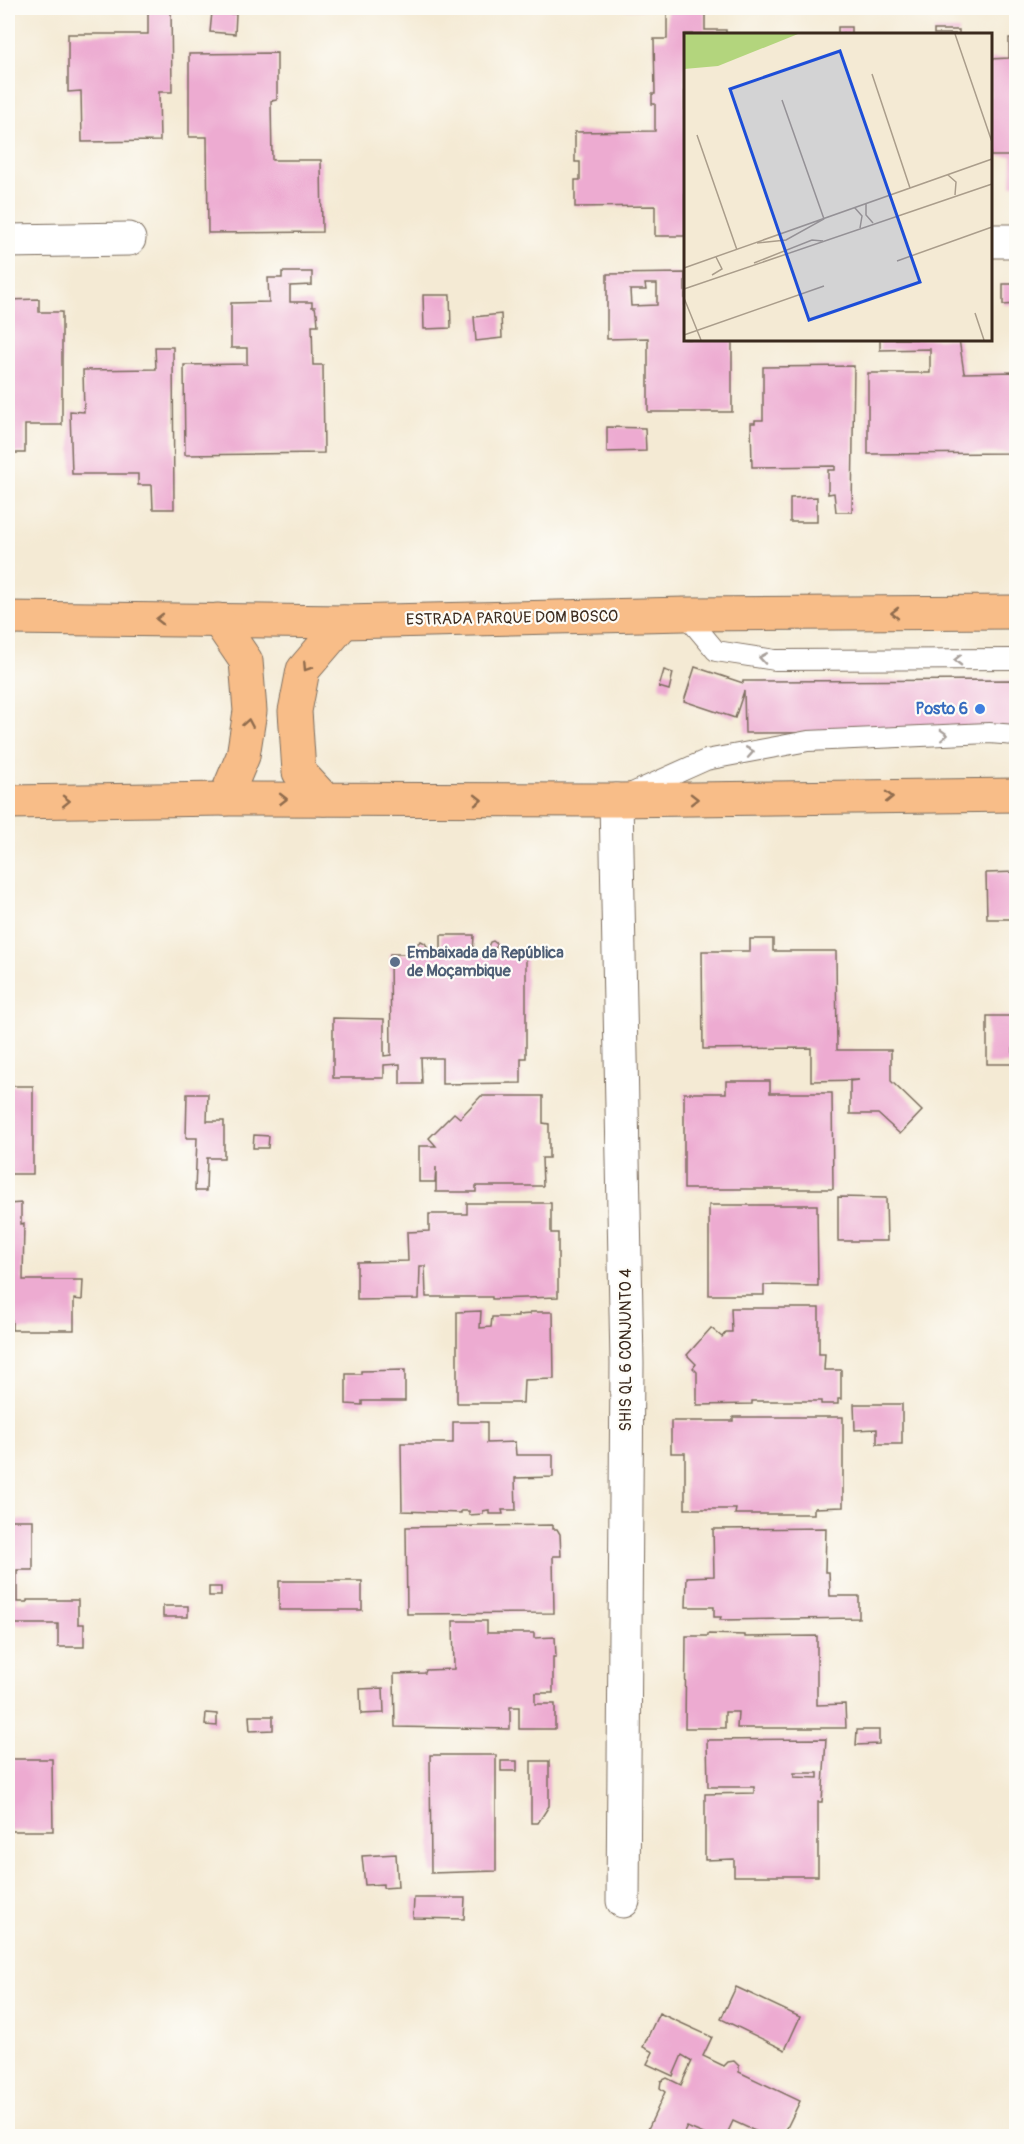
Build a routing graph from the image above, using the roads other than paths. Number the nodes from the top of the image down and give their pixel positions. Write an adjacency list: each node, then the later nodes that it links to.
1 (129, 238): 2 (street)
2 (8, 241)
3 (991, 241): 4 (street)
4 (1017, 241)
5 (1017, 612): 6 (main road, ESTRADA PARQUE DOM BOSCO, one-way to 6)
6 (685, 614): 9 (main road, ESTRADA PARQUE DOM BOSCO); 10 (lane, one-way to 6)
7 (8, 618): 8 (main road, ESTRADA PARQUE DOM BOSCO, one-way to 7)
8 (218, 620): 9 (main road, ESTRADA PARQUE DOM BOSCO); 13 (main road, one-way to 8)
9 (344, 622): 14 (main road, one-way to 14)
10 (1017, 659)
11 (1017, 735): 15 (lane, one-way to 11)
12 (1017, 795): 15 (main road, one-way to 12)
13 (225, 799): 14 (main road, one-way to 14); 16 (main road, one-way to 13)
14 (324, 800): 15 (main road, one-way to 15)
15 (616, 800): 17 (street, SHIS QL 6 CONJUNTO 4)
16 (8, 802)
17 (623, 1900)

